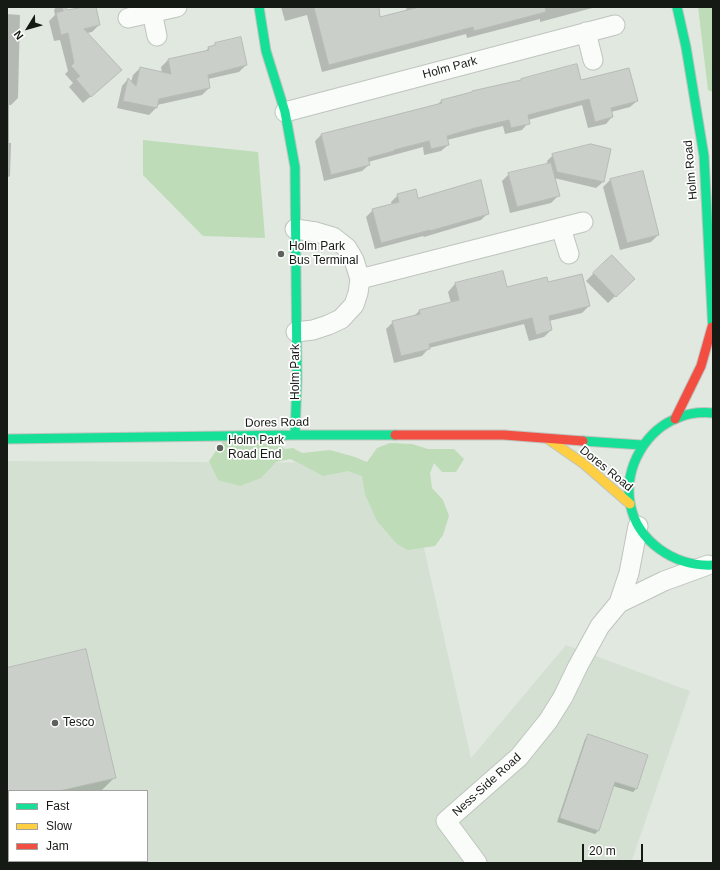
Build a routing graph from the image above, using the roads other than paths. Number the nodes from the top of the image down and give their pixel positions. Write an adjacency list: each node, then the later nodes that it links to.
1 (177, 7): 4 (street)
2 (259, 7): 10 (main road, Holm Park)
3 (677, 7): 16 (main road, Holm Road)
4 (152, 12): 5 (street); 8 (street)
5 (128, 18)
6 (615, 24): 7 (street, Holm Park)
7 (586, 32): 9 (street); 10 (street, Holm Park)
8 (157, 36)
9 (592, 60)
10 (285, 112): 13 (main road, Holm Park)
11 (583, 222): 12 (street)
12 (561, 228): 14 (street); 15 (street)
13 (295, 229): 15 (street, Holm Park); 17 (main road, Holm Park)
14 (569, 254)
15 (360, 279): 17 (street, Holm Park)
16 (712, 330): 19 (main road, Holm Road)
17 (296, 332): 20 (main road, Holm Park)
18 (713, 413): 19 (main road)
19 (675, 419): 23 (main road)
20 (295, 435): 21 (main road, Dores Road); 22 (main road, Dores Road)
21 (7, 439)
22 (547, 439): 23 (main road, Dores Road); 24 (main road, Dores Road)
23 (642, 445): 24 (main road)
24 (630, 504): 25 (main road)
25 (638, 526): 26 (main road); 27 (street, Ness-Side Road)
26 (710, 565): 27 (street, Ness-Side Road)
27 (619, 603): 28 (street, Ness-Side Road)
28 (477, 863)

